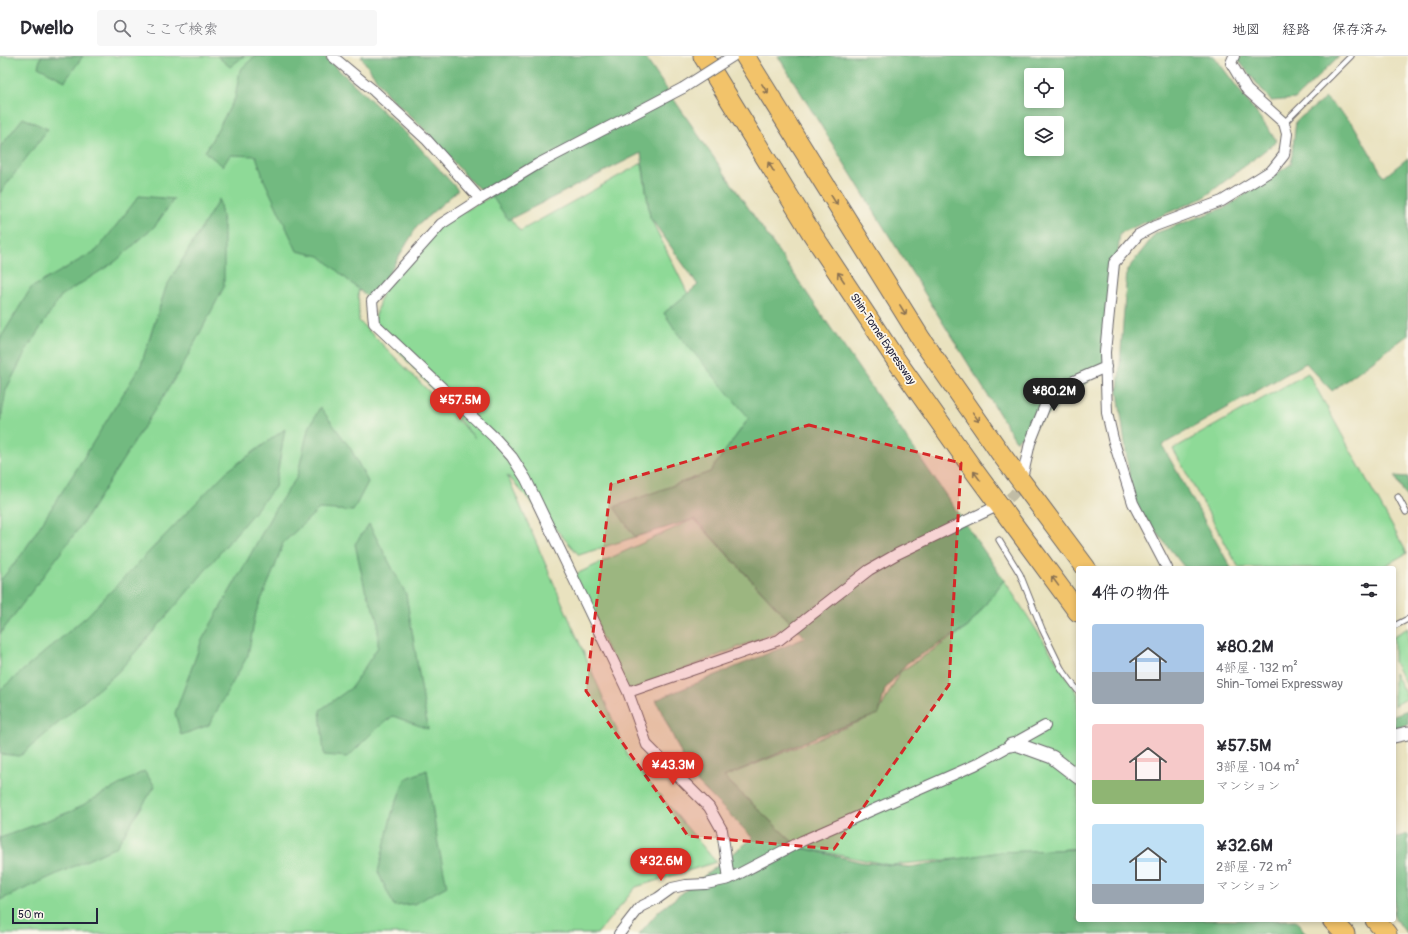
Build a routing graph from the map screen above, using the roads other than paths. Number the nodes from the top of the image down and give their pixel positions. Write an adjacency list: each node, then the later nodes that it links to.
1 (332, 56): 8 (street)
2 (703, 56): 17 (highway, Shin-Tomei Expressway, one-way to 2)
3 (733, 56): 8 (street, bridge)
4 (745, 56): 15 (highway, one-way to 15)
5 (1234, 56): 7 (street)
6 (1351, 56): 7 (lane)
7 (1284, 123): 9 (street)
8 (480, 199): 21 (street)
9 (1106, 367): 10 (street); 16 (street)
10 (1023, 474)
11 (1398, 497): 13 (lane)
12 (993, 508): 21 (street)
13 (1407, 513)
14 (999, 540): 20 (lane)
15 (1085, 566)
16 (1166, 566)
17 (1076, 609)
18 (1408, 618): 19 (lane)
19 (1396, 625)
20 (1076, 688)
21 (628, 692): 27 (street)
22 (1045, 726): 25 (street)
23 (1408, 733): 24 (street)
24 (1396, 736)
25 (1011, 745): 26 (street); 27 (street)
26 (1076, 775)
27 (729, 878): 30 (street)
28 (1334, 922): 31 (highway)
29 (1376, 922): 32 (highway)
30 (619, 934)
31 (1345, 934)
32 (1387, 934)

